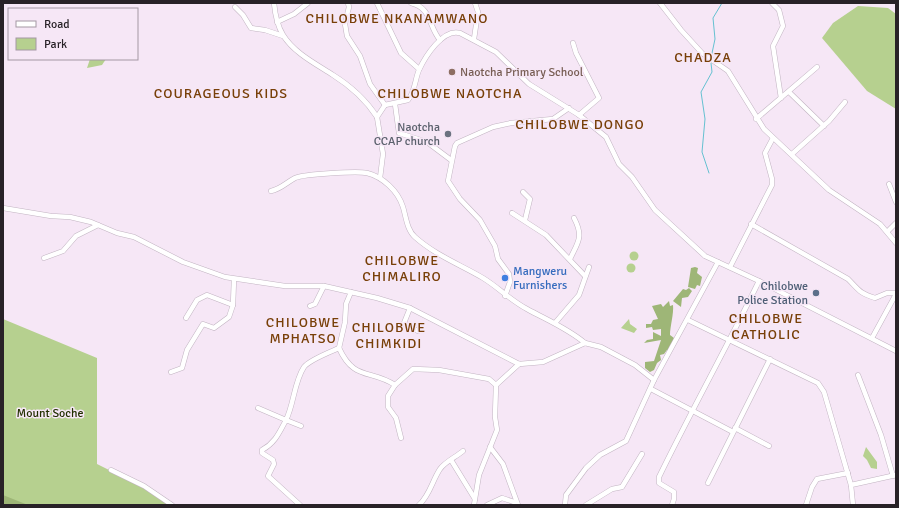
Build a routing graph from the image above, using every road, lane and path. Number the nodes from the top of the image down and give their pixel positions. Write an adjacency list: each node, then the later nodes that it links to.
1 (274, 3): 10 (street)
2 (308, 3): 10 (street)
3 (348, 3): 20 (street)
4 (377, 3): 16 (street)
5 (411, 3): 13 (street)
6 (475, 3): 12 (street)
7 (660, 3): 25 (street)
8 (772, 3): 18 (street)
9 (234, 8): 11 (street)
10 (277, 22): 11 (street)
11 (283, 36): 24 (street)
12 (474, 39): 13 (street); 22 (street)
13 (440, 40): 16 (street)
14 (573, 43): 23 (street)
15 (817, 67): 17 (street)
16 (419, 69): 21 (street)
17 (789, 92): 18 (street); 26 (street)
18 (781, 98): 25 (street)
19 (845, 102): 26 (street)
20 (385, 104): 21 (street); 24 (street)
21 (395, 104): 29 (street)
22 (569, 108): 23 (street); 29 (street)
23 (579, 115): 46 (street)
24 (377, 117): 30 (street)
25 (756, 119): 27 (street)
26 (824, 126): 28 (street)
27 (773, 138): 28 (street); 40 (street)
28 (792, 154): 42 (street)
29 (451, 160): 55 (street)
30 (380, 178): 32 (street); 55 (street)
31 (889, 184): 34 (street)
32 (271, 191)
33 (523, 192): 38 (street)
34 (896, 202)
35 (3, 208): 41 (street)
36 (512, 213): 38 (street)
37 (574, 218): 45 (street)
38 (525, 220): 45 (street)
39 (896, 223): 42 (street)
40 (751, 224): 48 (street); 54 (street)
41 (98, 225): 44 (street); 50 (street)
42 (888, 232): 43 (street)
43 (896, 243)
44 (44, 258)
45 (570, 259): 49 (street)
46 (718, 262): 48 (street); 60 (street)
47 (589, 267): 49 (street)
48 (730, 267): 51 (street)
49 (584, 276): 61 (street)
50 (234, 278): 52 (street); 56 (street)
51 (759, 281): 63 (street); 64 (street)
52 (324, 286): 53 (street); 57 (street)
53 (351, 292): 58 (street); 66 (street)
54 (896, 293): 63 (street)
55 (506, 296): 61 (street)
56 (233, 305): 59 (street); 70 (street)
57 (310, 306)
58 (410, 308): 62 (street); 69 (street)
59 (186, 318)
60 (688, 320): 64 (street); 72 (street)
61 (555, 323): 65 (street)
62 (418, 331)
63 (872, 338): 67 (street)
64 (730, 340): 68 (street); 77 (street)
65 (585, 343): 69 (street); 72 (street)
66 (339, 348): 73 (street); 78 (street)
67 (896, 351)
68 (770, 359): 80 (street); 88 (street)
69 (519, 364): 74 (street)
70 (171, 372)
71 (858, 375): 89 (street)
72 (654, 380): 75 (street)
73 (395, 385): 74 (street); 81 (street)
74 (496, 385): 83 (street)
75 (651, 389): 77 (street); 99 (street)
76 (258, 408): 78 (street)
77 (691, 411): 80 (street); 101 (street)
78 (286, 420): 79 (street); 95 (street)
79 (301, 426)
80 (734, 430): 82 (street); 90 (street)
81 (401, 438)
82 (769, 446)
83 (490, 447): 92 (street); 93 (street)
84 (463, 451): 86 (street)
85 (642, 454): 100 (street)
86 (451, 460): 92 (street); 96 (street)
87 (111, 470): 94 (street)
88 (848, 472): 91 (street); 102 (street)
89 (895, 475): 91 (street)
90 (708, 483)
91 (851, 485): 103 (street)
92 (475, 499): 97 (street)
93 (517, 504): 98 (street)
94 (172, 505)
95 (300, 505)
96 (419, 505)
97 (474, 505)
98 (487, 505)
99 (565, 505)
100 (586, 505)
101 (672, 505)
102 (806, 505)
103 (853, 505)

